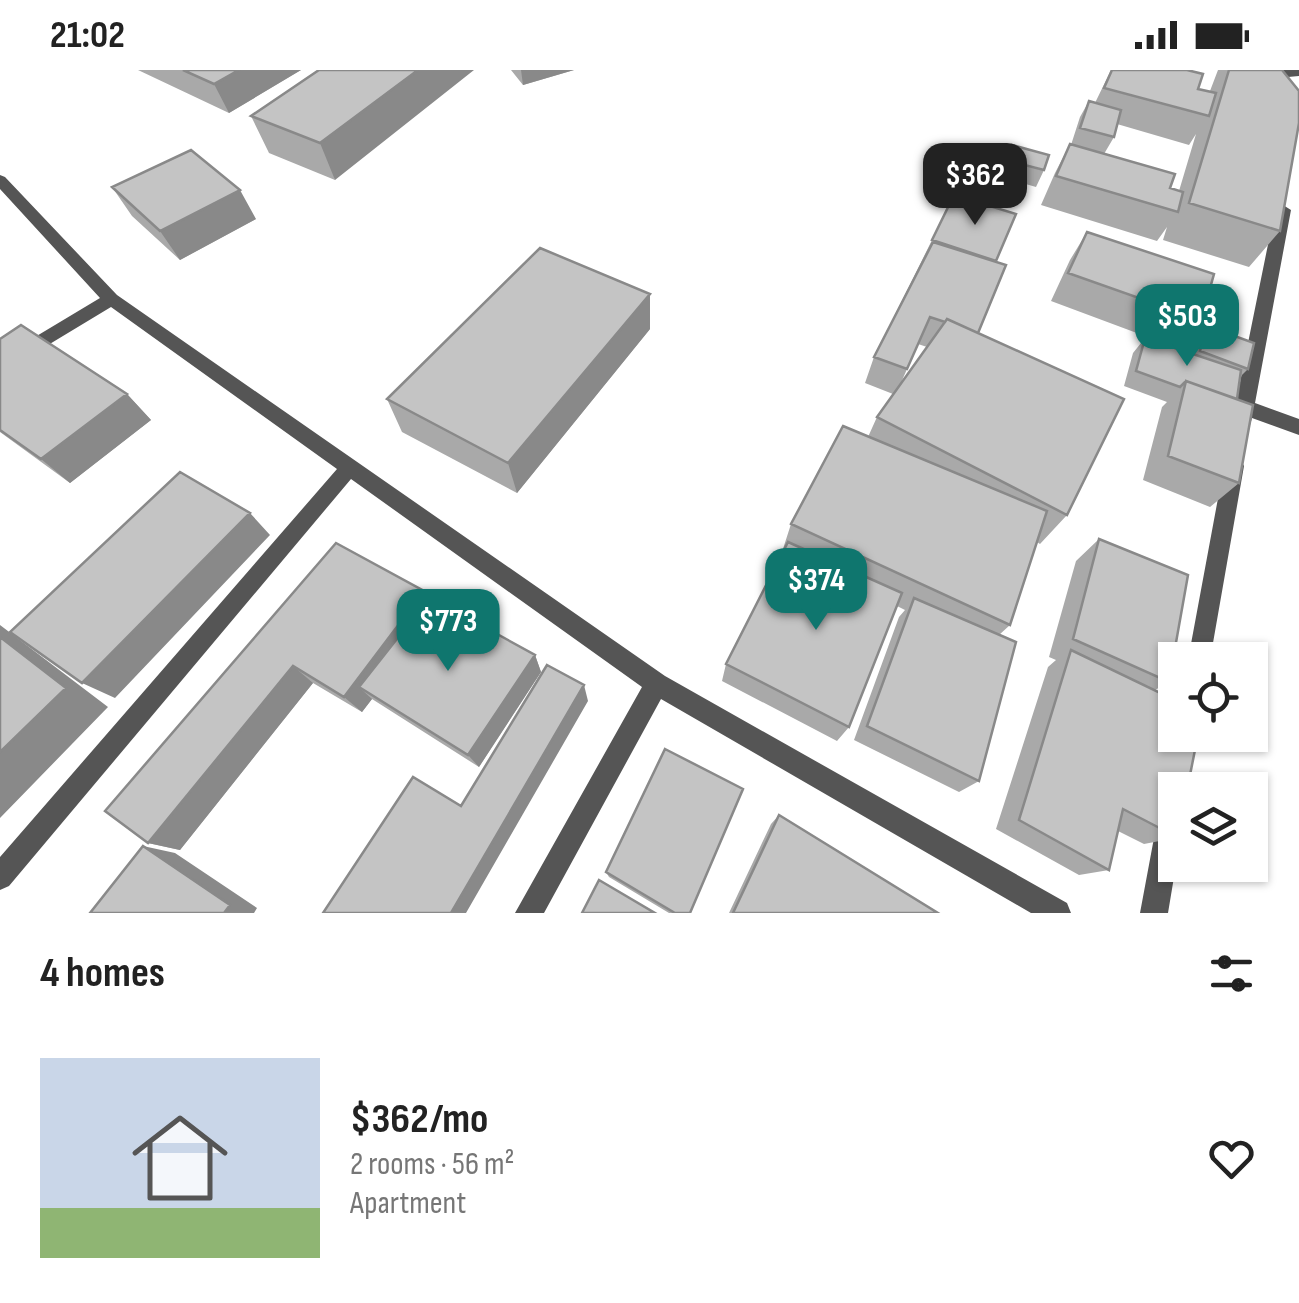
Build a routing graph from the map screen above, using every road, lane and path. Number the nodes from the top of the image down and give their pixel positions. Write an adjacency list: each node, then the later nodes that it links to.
1 (1273, 72): 2 (street); 3 (street)
2 (1299, 72)
3 (1280, 93)
4 (0, 180): 6 (street)
5 (1286, 198): 8 (street)
6 (111, 299): 7 (street); 10 (street)
7 (0, 368)
8 (1244, 407): 9 (street); 11 (street)
9 (1299, 427)
10 (350, 467): 12 (street); 13 (street)
11 (1202, 642)
12 (657, 684): 15 (street); 16 (street)
13 (0, 877)
14 (1160, 882): 17 (street)
15 (529, 913)
16 (1057, 913)
17 (1154, 913)

